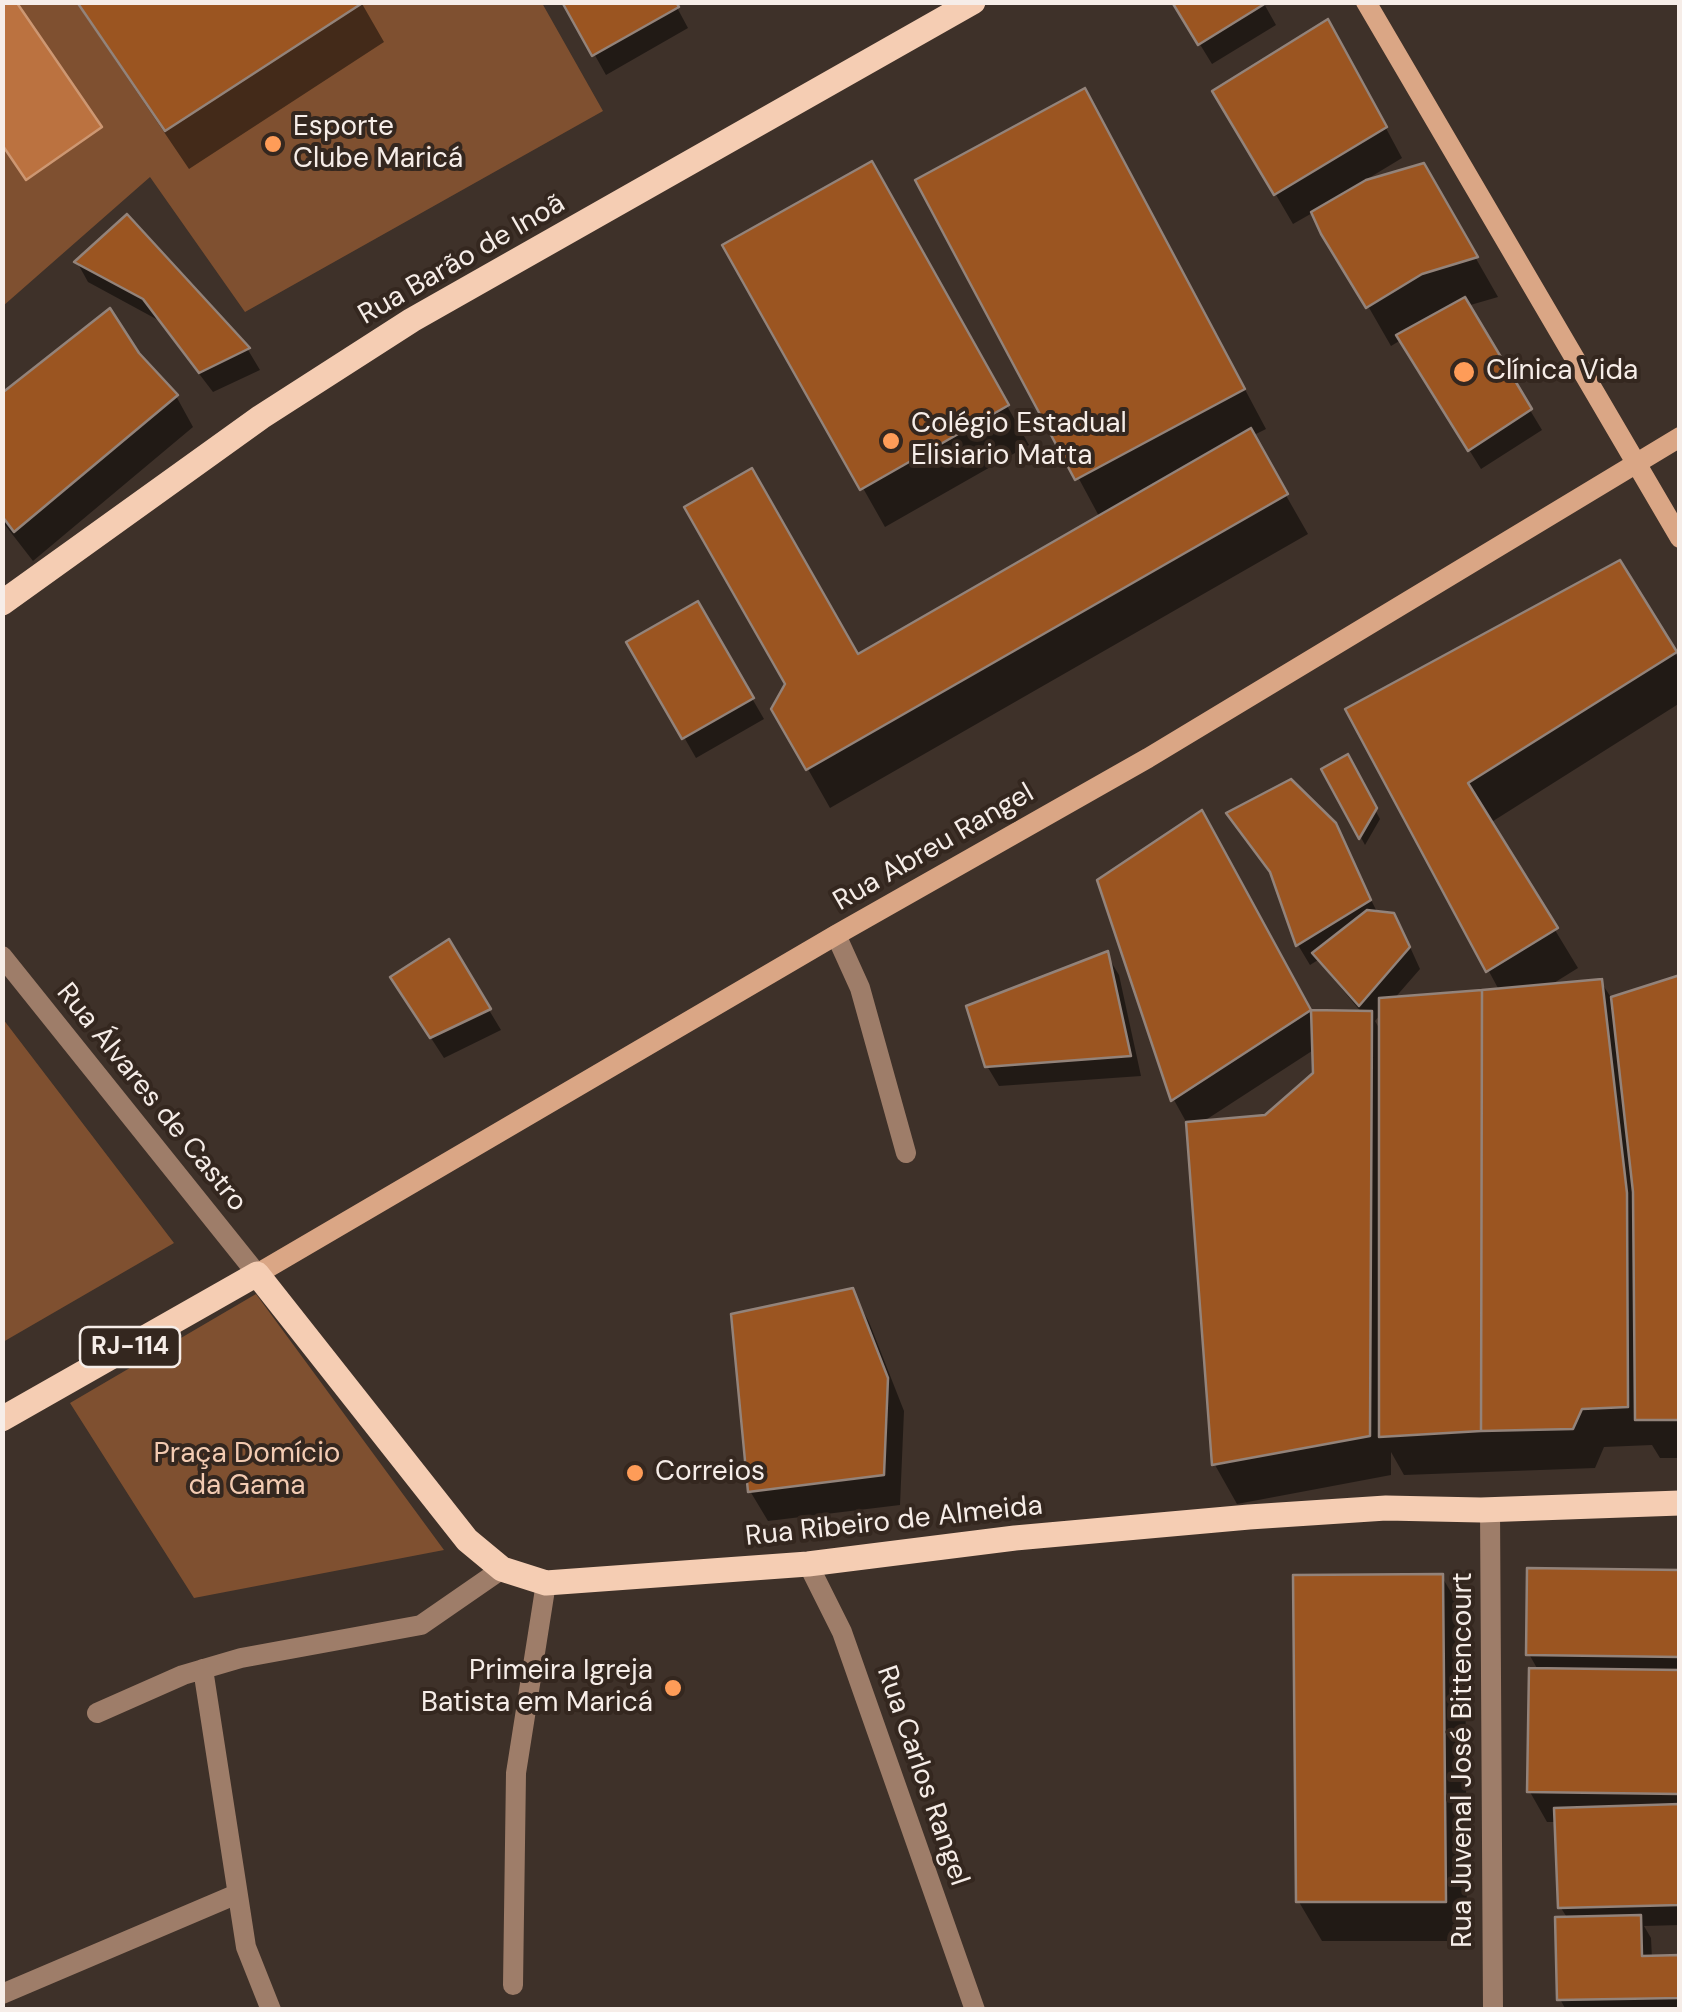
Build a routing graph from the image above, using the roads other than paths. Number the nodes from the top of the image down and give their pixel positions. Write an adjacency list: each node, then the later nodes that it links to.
1 (974, 2): 6 (main road, Rua Barão de Inoã)
2 (1366, 2): 4 (main road)
3 (1680, 437): 4 (main road, Rua Abreu Rangel)
4 (1634, 464): 5 (main road); 7 (main road, Rua Abreu Rangel / RJ-114)
5 (1680, 538)
6 (2, 603)
7 (836, 936): 9 (street); 10 (main road, Rua Abreu Rangel / RJ-114)
8 (2, 956): 10 (street, Rua Álvares de Castro)
9 (906, 1153)
10 (257, 1274): 11 (main road, RJ-114); 15 (main road, Rua Ribeiro de Almeida)
11 (2, 1419)
12 (1680, 1503): 13 (main road, Rua Ribeiro de Almeida)
13 (1490, 1510): 14 (main road, Rua Ribeiro de Almeida); 24 (street, Rua Juvenal José Bittencourt)
14 (808, 1564): 16 (main road, Rua Ribeiro de Almeida); 23 (street, Rua Carlos Rangel)
15 (502, 1570): 16 (main road, Rua Ribeiro de Almeida); 17 (street)
16 (546, 1583): 20 (street)
17 (203, 1669): 18 (street); 19 (street)
18 (97, 1712)
19 (237, 1894): 21 (street); 22 (street)
20 (513, 1984)
21 (2, 1994)
22 (270, 2010)
23 (975, 2010)
24 (1493, 2010)

